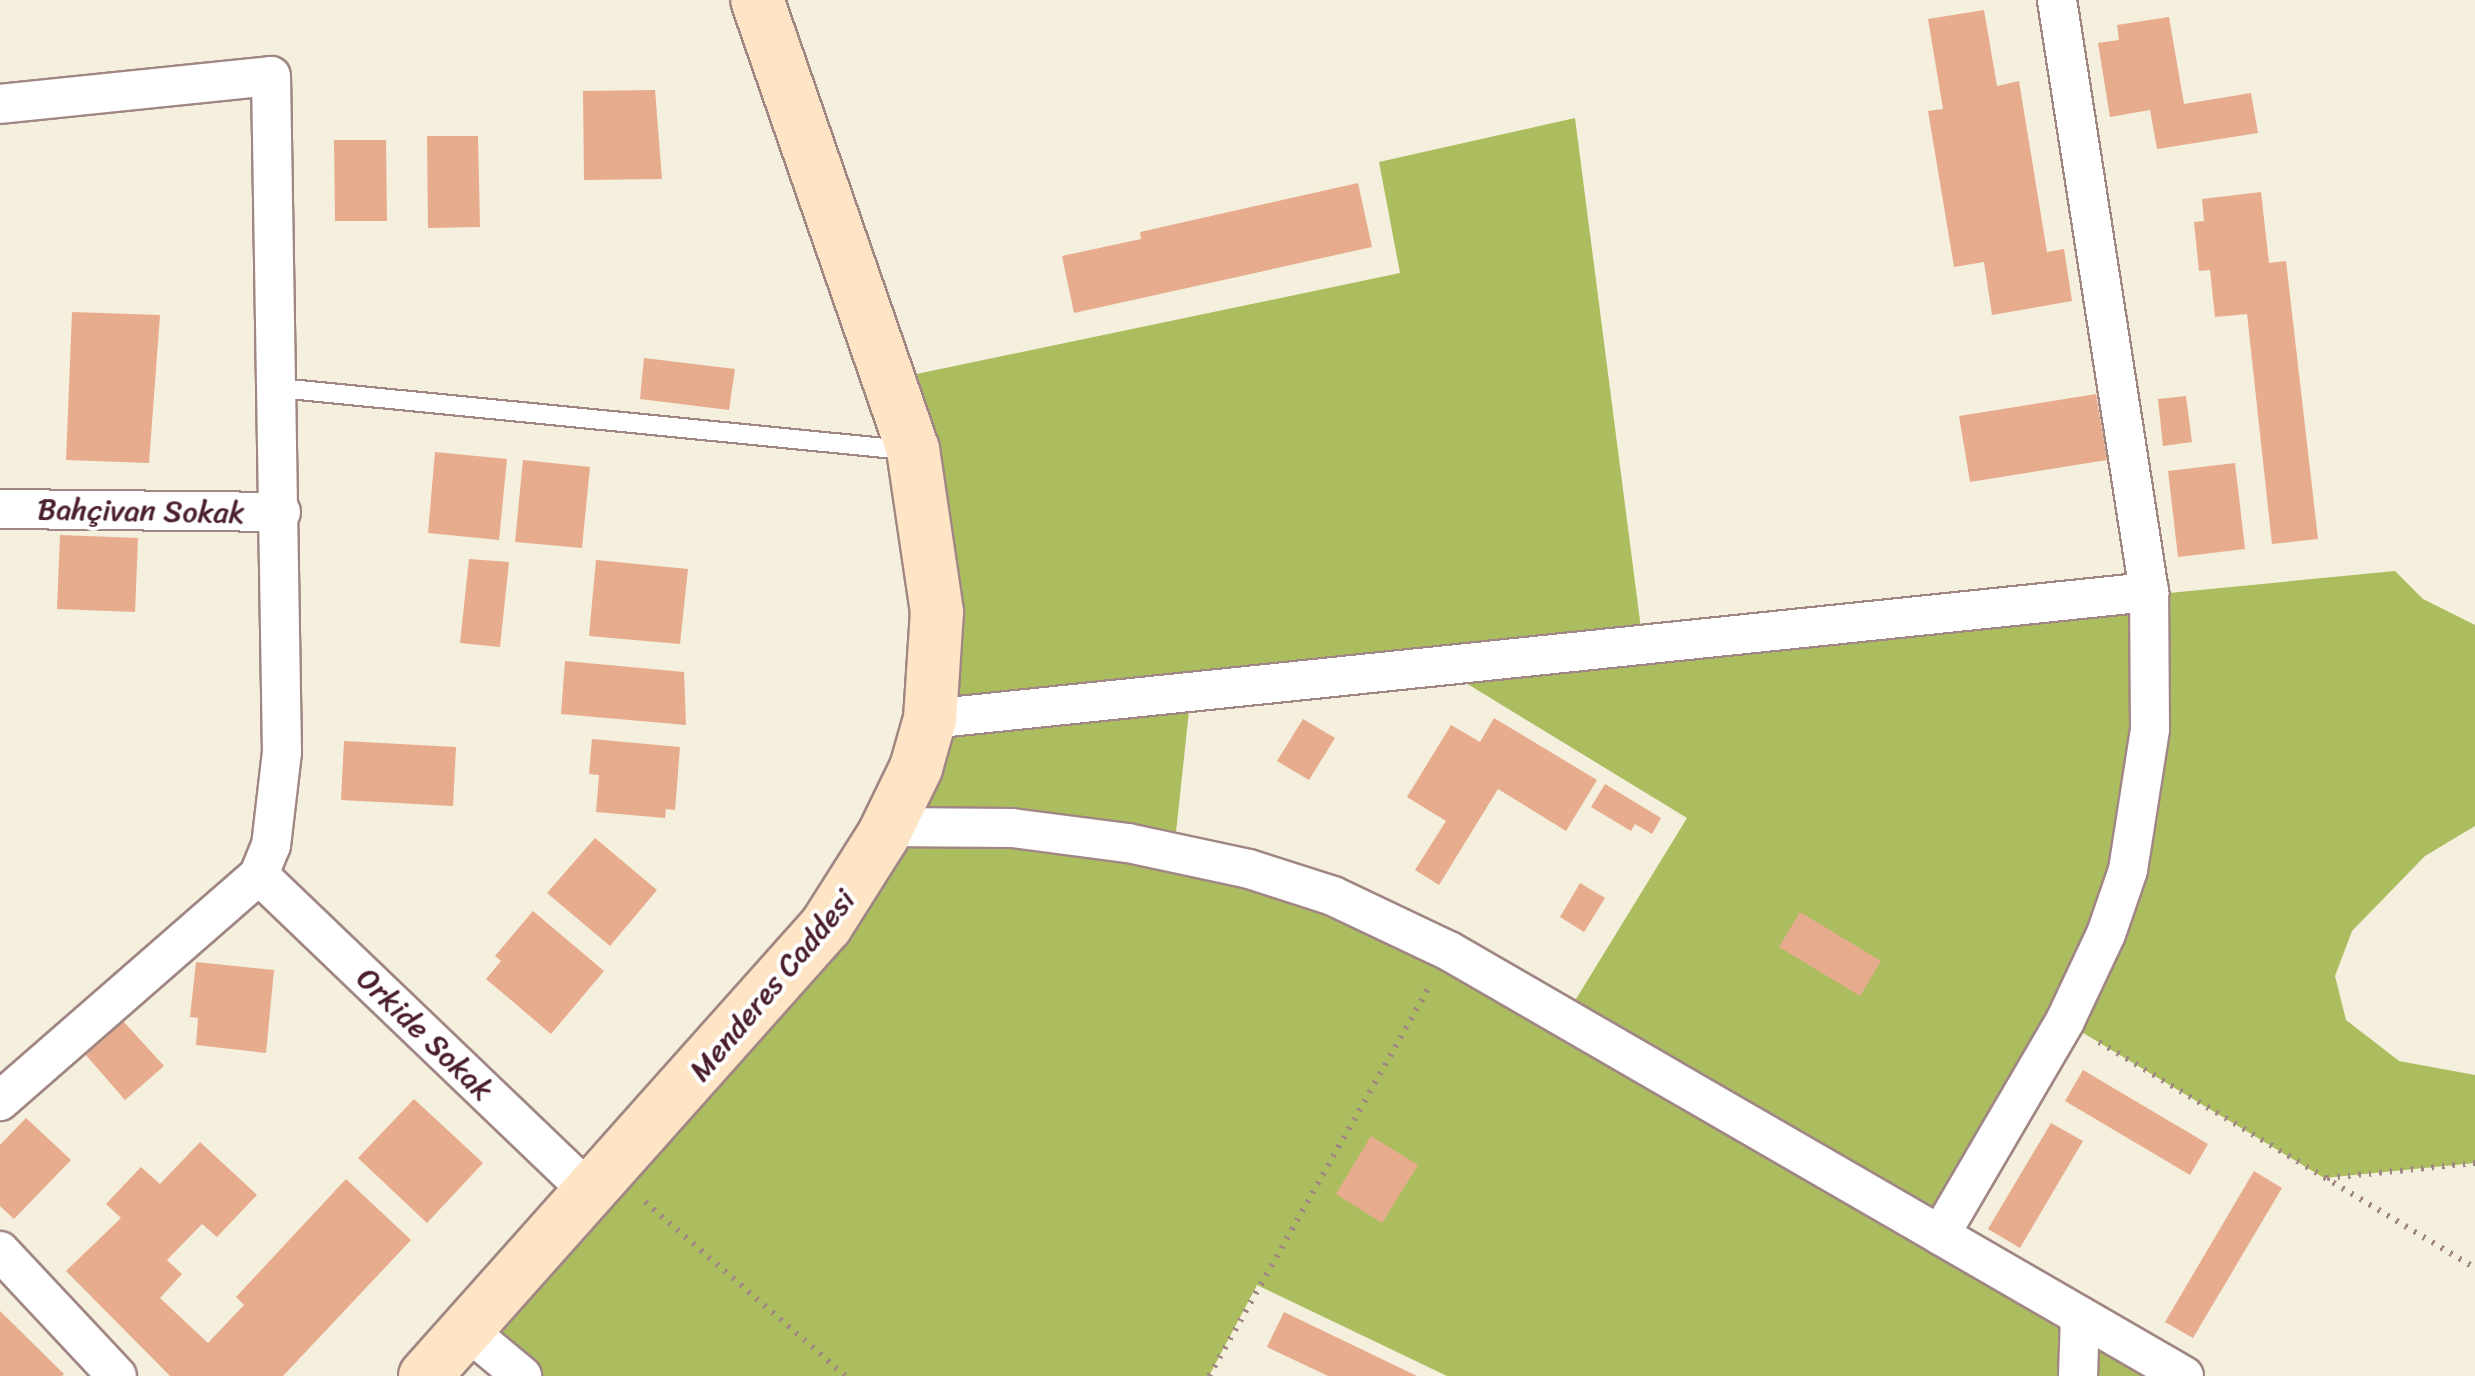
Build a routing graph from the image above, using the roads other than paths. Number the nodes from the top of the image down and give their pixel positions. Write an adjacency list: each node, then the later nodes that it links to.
1 (757, 0): 5 (street, Menderes Caddesi)
2 (2057, 0): 8 (street)
3 (0, 104): 4 (street)
4 (278, 388): 5 (lane); 7 (street)
5 (913, 450): 9 (street, Menderes Caddesi)
6 (0, 509): 7 (street, Bahçivan Sokak)
7 (281, 512): 11 (street)
8 (2149, 592): 9 (street); 14 (street)
9 (930, 719): 10 (street, Menderes Caddesi)
10 (888, 827): 13 (street, Menderes Caddesi); 14 (street)
11 (258, 875): 12 (street); 13 (street, Orkide Sokak)
12 (0, 1100)
13 (600, 1182): 17 (street, Menderes Caddesi)
14 (1940, 1235): 16 (street)
15 (0, 1251): 18 (street)
16 (2080, 1316): 21 (street); 22 (street)
17 (467, 1330): 19 (street, Menderes Caddesi); 20 (street)
18 (117, 1376)
19 (425, 1376)
20 (522, 1376)
21 (2078, 1376)
22 (2184, 1376)

